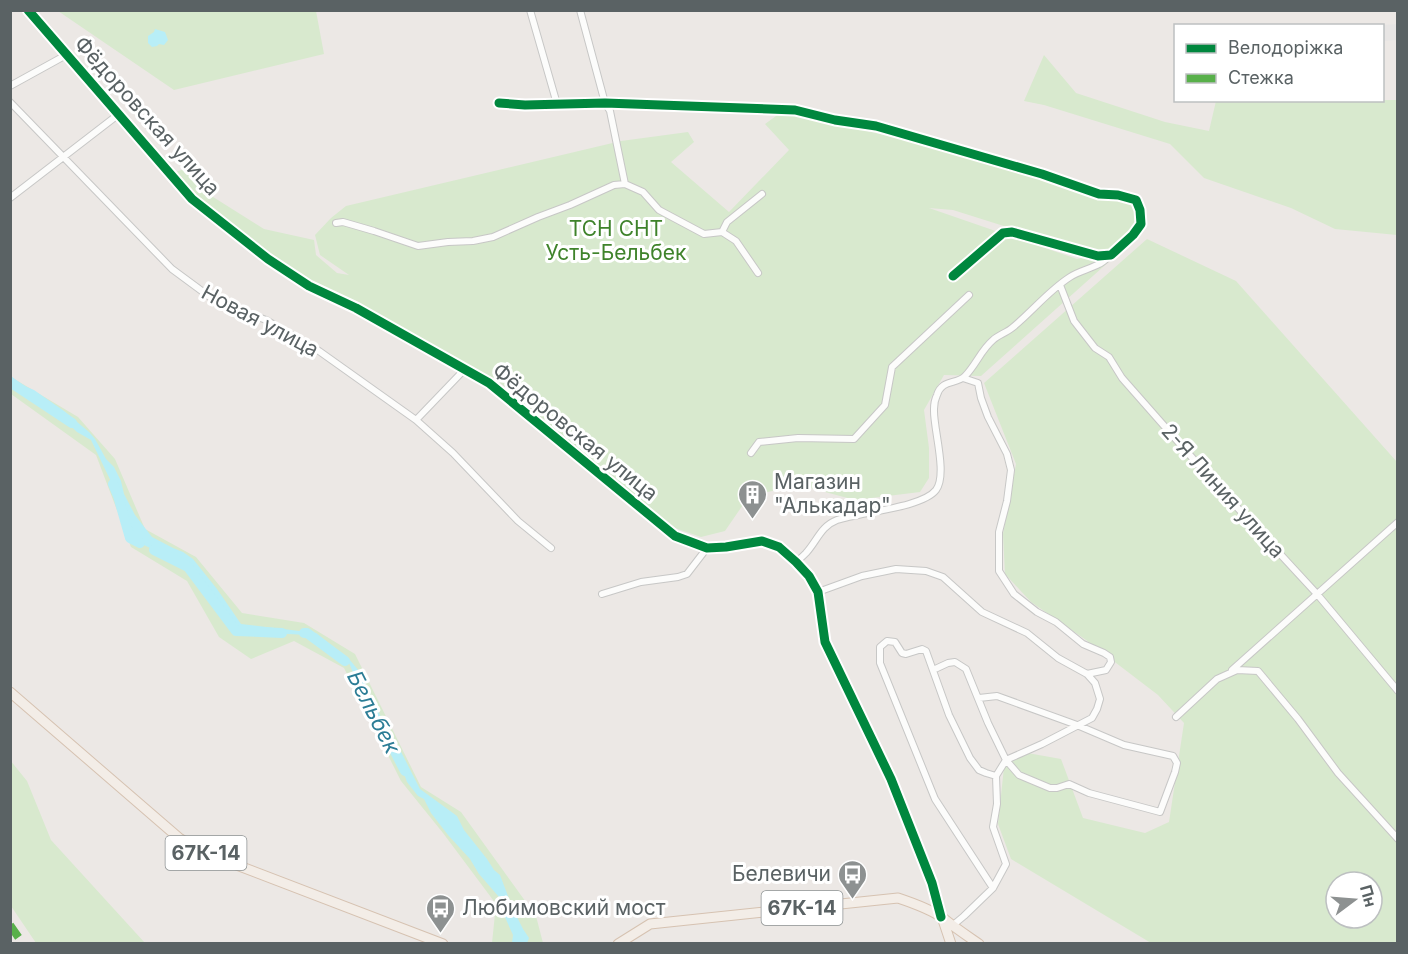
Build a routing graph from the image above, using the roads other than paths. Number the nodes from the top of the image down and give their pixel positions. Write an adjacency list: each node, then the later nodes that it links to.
1 (28, 10): 4 (street, Фёдоровская улица)
2 (530, 10): 9 (street)
3 (580, 10): 8 (street)
4 (68, 54): 5 (street); 10 (street, Фёдоровская улица)
5 (10, 86)
6 (10, 102): 11 (street, Новая улица)
7 (499, 103): 9 (street)
8 (605, 103): 9 (street); 12 (street); 17 (street)
9 (557, 104)
10 (119, 114): 11 (street); 22 (street, Фёдоровская улица)
11 (65, 157): 14 (street); 24 (street, Новая улица)
12 (625, 184): 15 (street); 16 (street)
13 (762, 194): 16 (street)
14 (10, 198)
15 (336, 223)
16 (722, 232): 18 (street)
17 (1111, 255): 19 (street); 20 (street)
18 (758, 273)
19 (953, 276)
20 (1060, 285): 23 (street); 32 (street, 2-Я Линия улица)
21 (969, 295): 25 (street)
22 (465, 369): 24 (street); 28 (street, Фёдоровская улица)
23 (963, 378): 29 (street); 35 (street)
24 (416, 420): 27 (street, Новая улица)
25 (751, 453)
26 (1398, 522): 32 (street)
27 (551, 548)
28 (707, 548): 29 (street, Фёдоровская улица); 31 (street)
29 (796, 562): 30 (street, Фёдоровская улица)
30 (818, 592): 35 (street); 45 (street, Фёдоровская улица)
31 (602, 594)
32 (1317, 594): 34 (street); 36 (street, 2-Я Линия улица)
33 (933, 670): 38 (street); 42 (street); 44 (street)
34 (1229, 673): 39 (street); 43 (street)
35 (1087, 674): 40 (street)
36 (1398, 691)
37 (10, 692): 47 (main road, 67К-14)
38 (979, 698): 40 (street); 41 (street)
39 (1176, 717)
40 (1077, 725): 41 (street); 41 (street)
41 (1006, 760): 42 (street)
42 (996, 776): 44 (street)
43 (1398, 839)
44 (993, 888): 46 (street)
45 (942, 917): 46 (main road, 67К-14); 48 (main road, 67К-14); 49 (main road)
46 (952, 926): 50 (main road, 67К-14)
47 (443, 944)
48 (618, 944)
49 (951, 944)
50 (978, 944)

